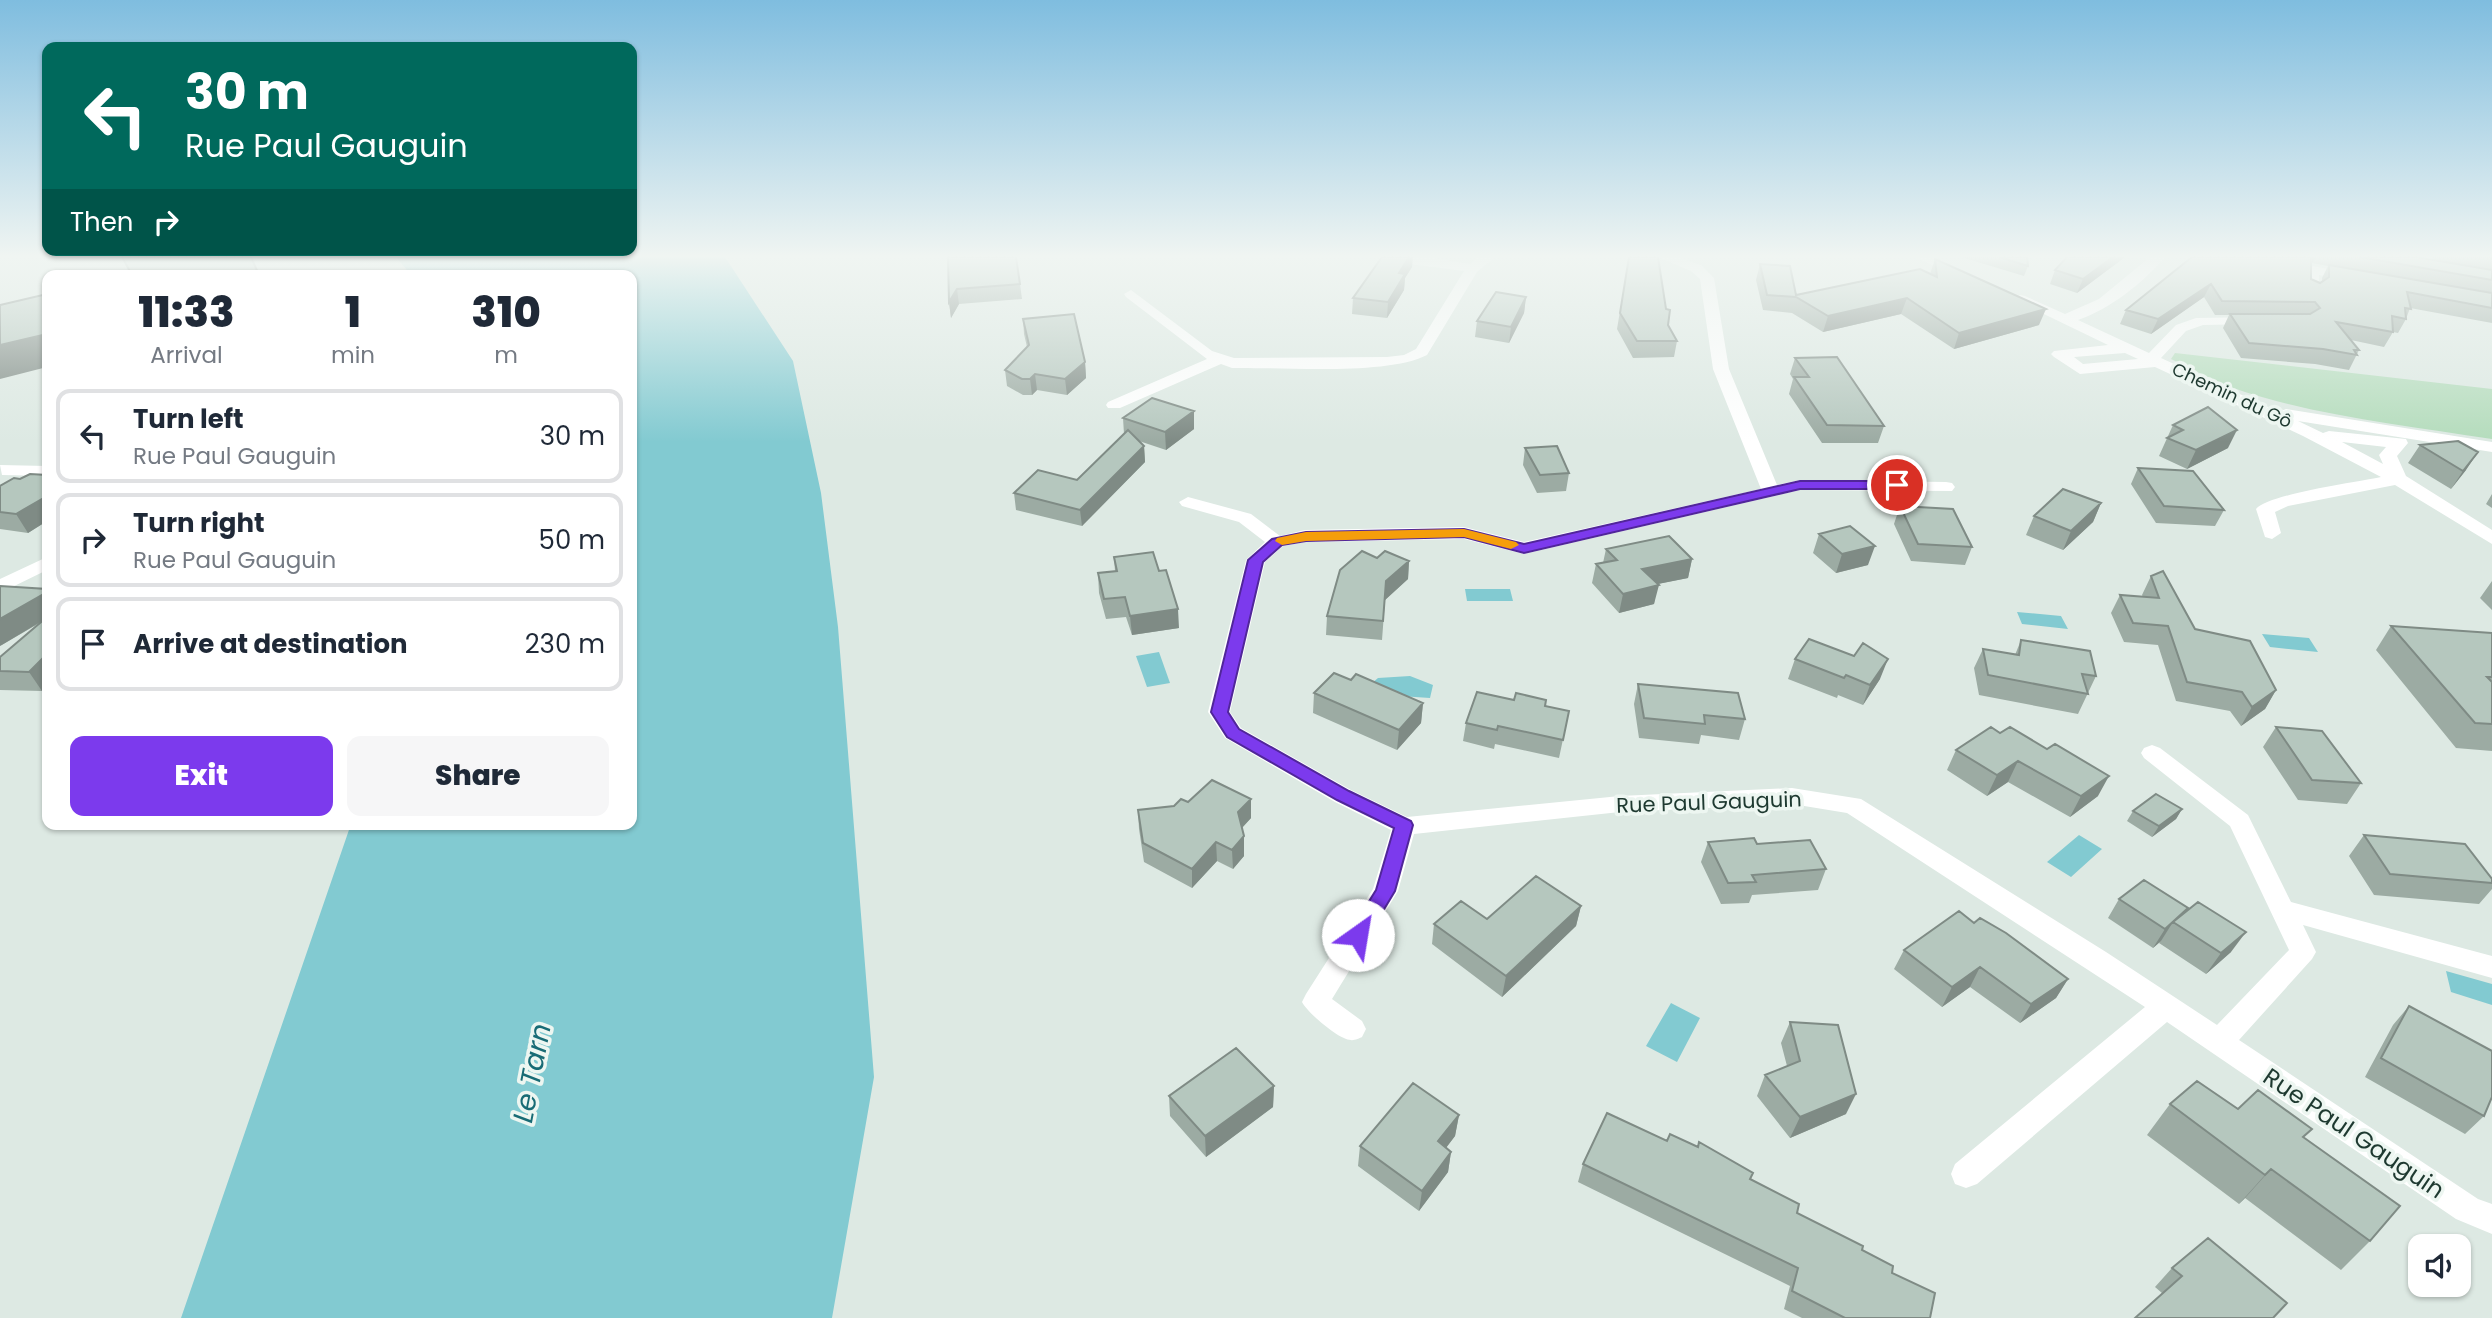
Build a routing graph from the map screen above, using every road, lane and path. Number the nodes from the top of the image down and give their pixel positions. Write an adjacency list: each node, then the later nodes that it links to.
1 (1162, 319): 7 (street)
2 (1442, 319): 7 (street)
3 (1713, 319): 19 (street)
4 (2066, 319): 6 (street, Chemin du Gô)
5 (2267, 320): 8 (street)
6 (2131, 348): 8 (street, Chemin du Gô); 8 (street)
7 (1220, 359): 9 (street)
8 (2157, 360): 10 (street, Chemin du Gô)
9 (1114, 405)
10 (2260, 409): 11 (street, Chemin du Gô); 12 (street)
11 (2309, 432): 13 (street); 17 (street, Chemin du Gô)
12 (2444, 439): 13 (street); 14 (street)
13 (2400, 443): 17 (street)
14 (2492, 447)
15 (1, 467): 16 (street)
16 (42, 471)
17 (2398, 479): 21 (street); 22 (street, Chemin du Gô)
18 (1946, 487): 19 (street)
19 (1771, 491): 23 (street)
20 (1188, 502): 23 (street)
21 (2272, 533)
22 (2492, 538)
23 (1277, 542): 27 (street)
24 (42, 566): 25 (street)
25 (0, 587)
26 (2152, 752): 28 (street)
27 (1404, 825): 30 (street, Rue Paul Gauguin); 31 (street)
28 (2282, 909): 29 (street); 32 (street)
29 (2492, 967)
30 (2166, 1006): 32 (street, Rue Paul Gauguin); 33 (street)
31 (1352, 1029)
32 (2219, 1042): 34 (street, Rue Paul Gauguin)
33 (1966, 1174)
34 (2492, 1219)

